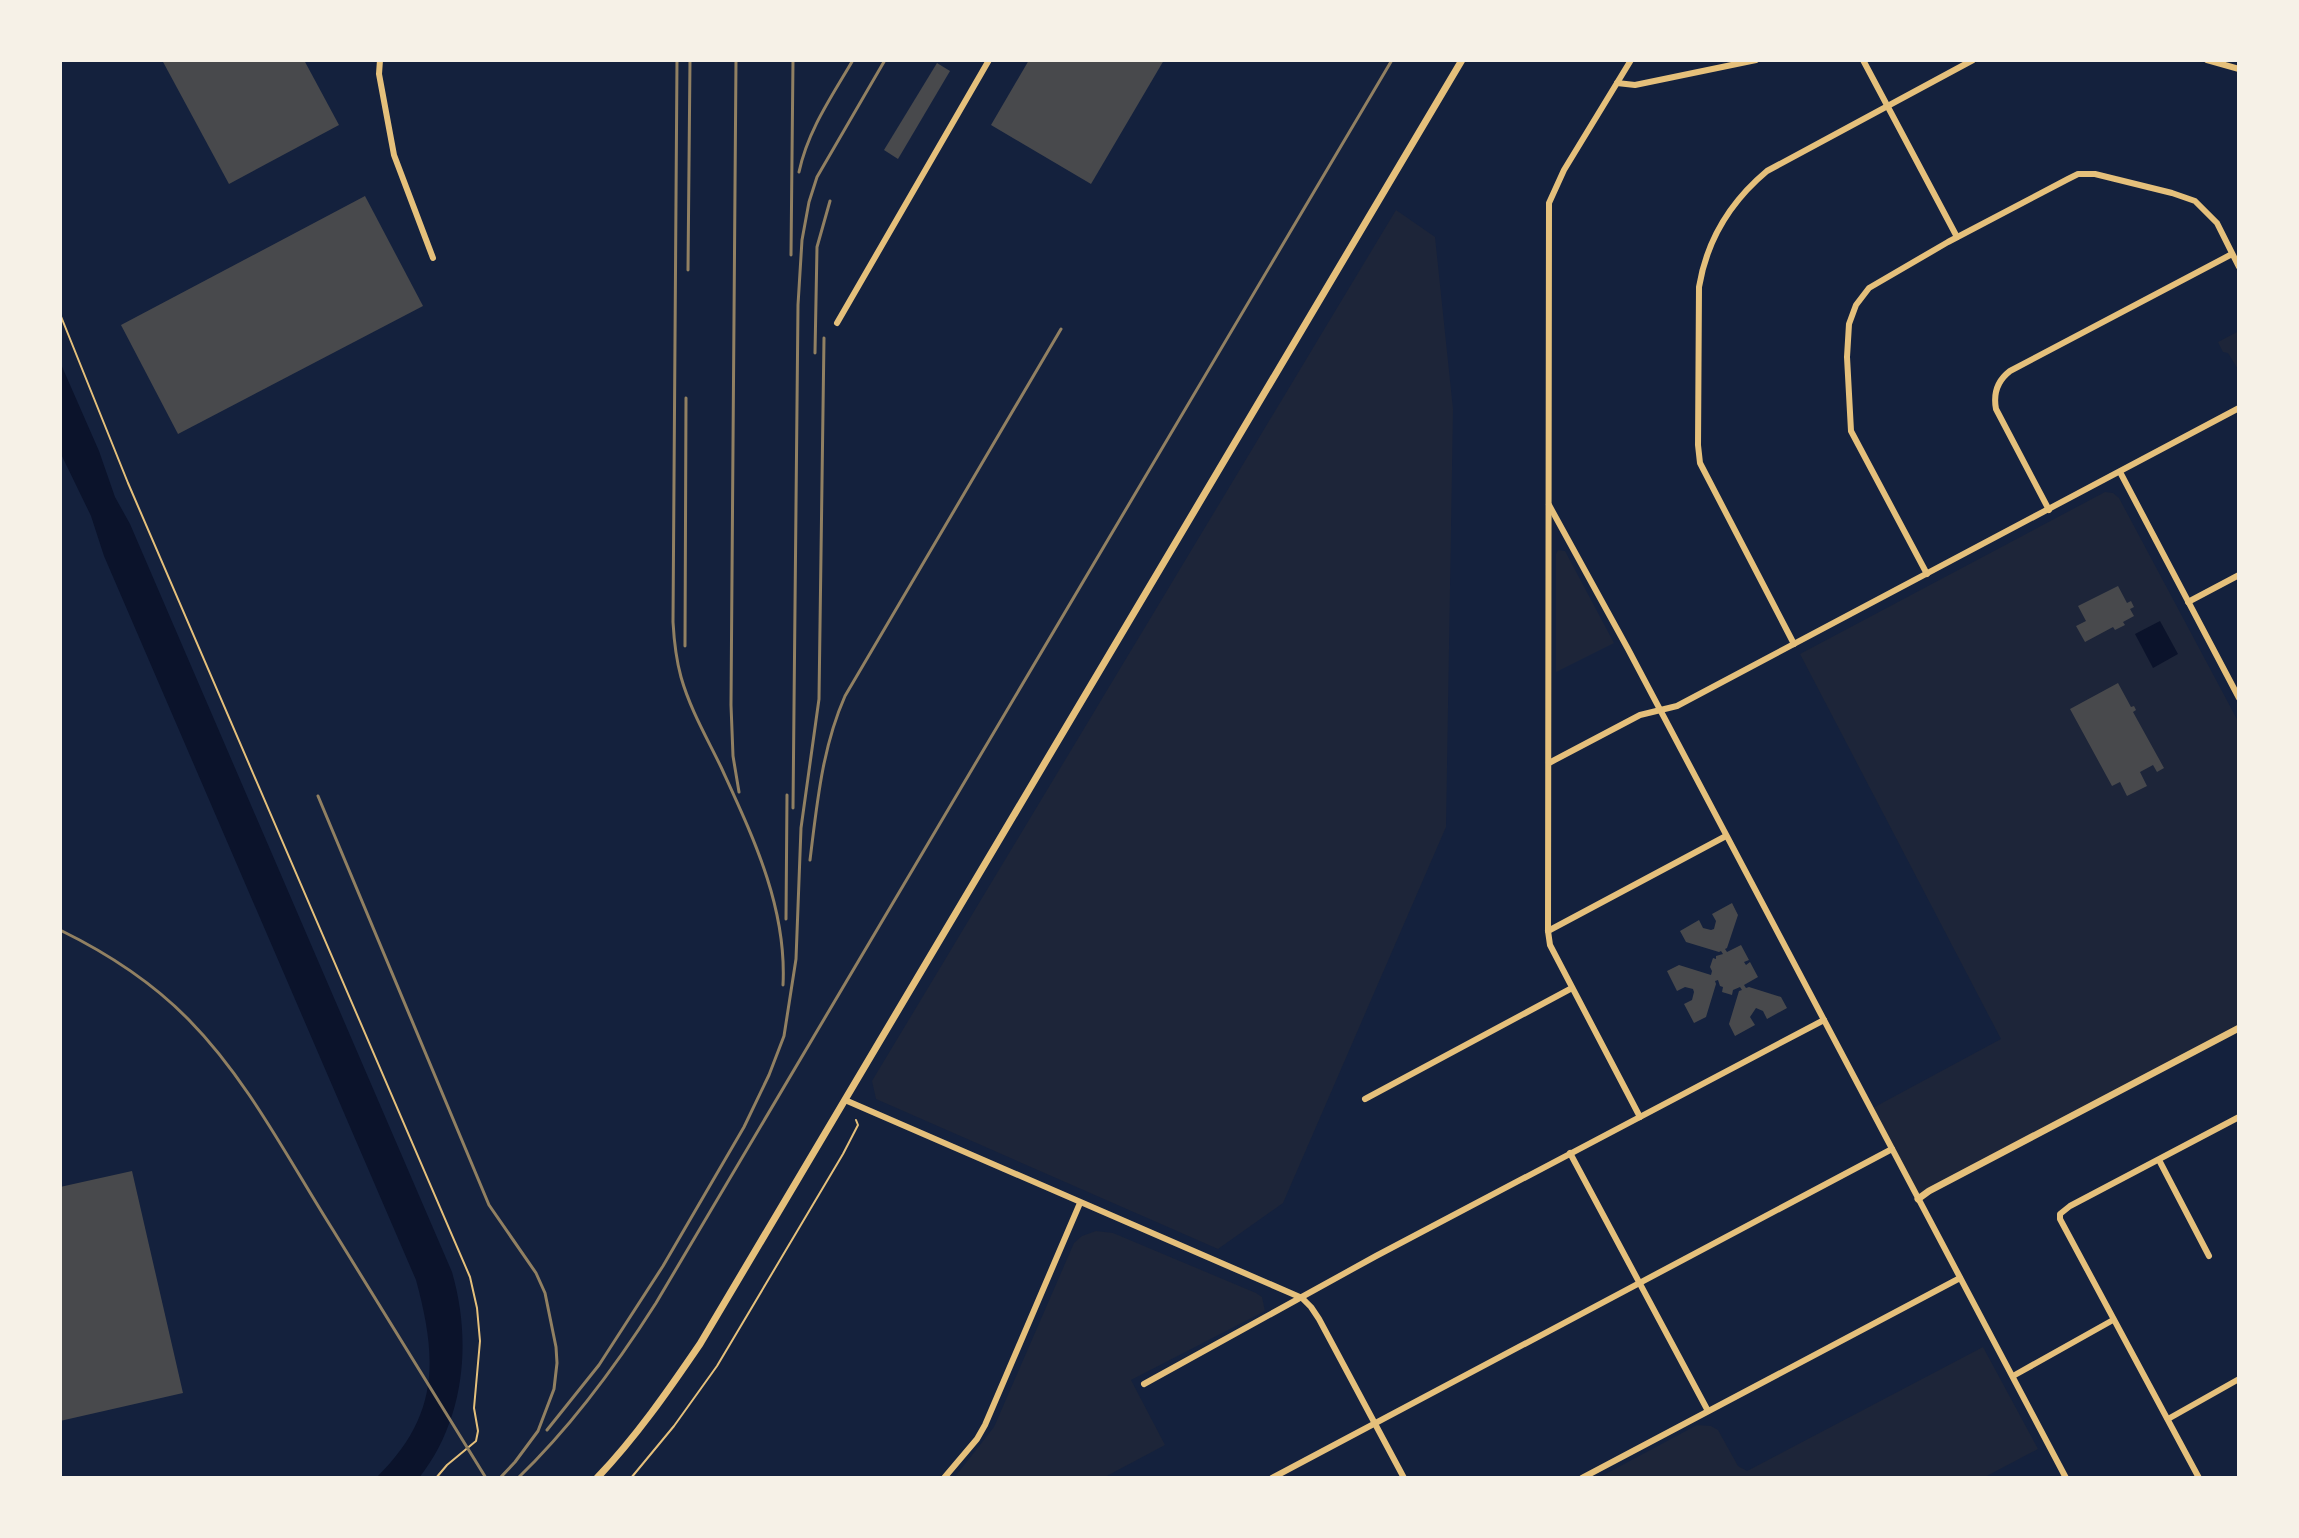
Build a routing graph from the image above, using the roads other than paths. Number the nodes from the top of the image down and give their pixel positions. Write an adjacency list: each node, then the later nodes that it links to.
1 (380, 60): 14 (street)
2 (989, 60): 16 (street)
3 (1462, 60): 34 (street)
4 (1631, 60): 10 (street)
5 (1756, 60): 10 (street)
6 (1863, 60): 11 (street)
7 (1973, 60): 11 (street)
8 (2207, 60): 9 (street)
9 (2239, 69)
10 (1617, 83): 19 (street)
11 (1888, 106): 12 (street); 24 (street)
12 (1957, 237): 13 (street); 21 (street)
13 (2232, 254): 15 (street); 20 (street)
14 (433, 258)
15 (2239, 267)
16 (837, 323)
17 (2239, 408): 18 (street)
18 (2120, 472): 20 (street); 23 (street)
19 (1549, 505): 26 (street); 27 (street)
20 (2049, 510): 21 (street)
21 (1927, 574): 24 (street)
22 (2239, 575): 23 (street)
23 (2188, 602): 25 (street)
24 (1794, 644): 26 (street)
25 (2239, 698)
26 (1660, 710): 27 (street); 28 (street)
27 (1549, 763): 29 (street)
28 (1726, 836): 29 (street); 31 (street)
29 (1548, 931): 30 (street)
30 (1572, 988): 33 (street); 35 (street)
31 (1824, 1020): 35 (street); 37 (street)
32 (2239, 1028): 40 (street)
33 (1365, 1099)
34 (845, 1100): 41 (street); 53 (street)
35 (1640, 1117): 38 (street)
36 (2239, 1117): 39 (street)
37 (1892, 1149): 40 (street); 44 (street)
38 (1570, 1153): 44 (street); 45 (street)
39 (2159, 1160): 42 (street); 46 (street)
40 (1918, 1199): 43 (street)
41 (1080, 1203): 45 (street); 54 (street)
42 (2209, 1256)
43 (1960, 1278): 47 (street); 50 (street)
44 (1638, 1282): 50 (street); 52 (street)
45 (1302, 1298): 49 (street); 52 (street)
46 (2113, 1320): 47 (street); 51 (street)
47 (2013, 1376): 58 (street)
48 (2239, 1379): 51 (street)
49 (1144, 1384)
50 (1708, 1411): 57 (street)
51 (2168, 1419): 59 (street)
52 (1375, 1423): 55 (street); 56 (street)
53 (597, 1478)
54 (944, 1478)
55 (1272, 1478)
56 (1404, 1478)
57 (1582, 1478)
58 (2066, 1478)
59 (2199, 1478)

